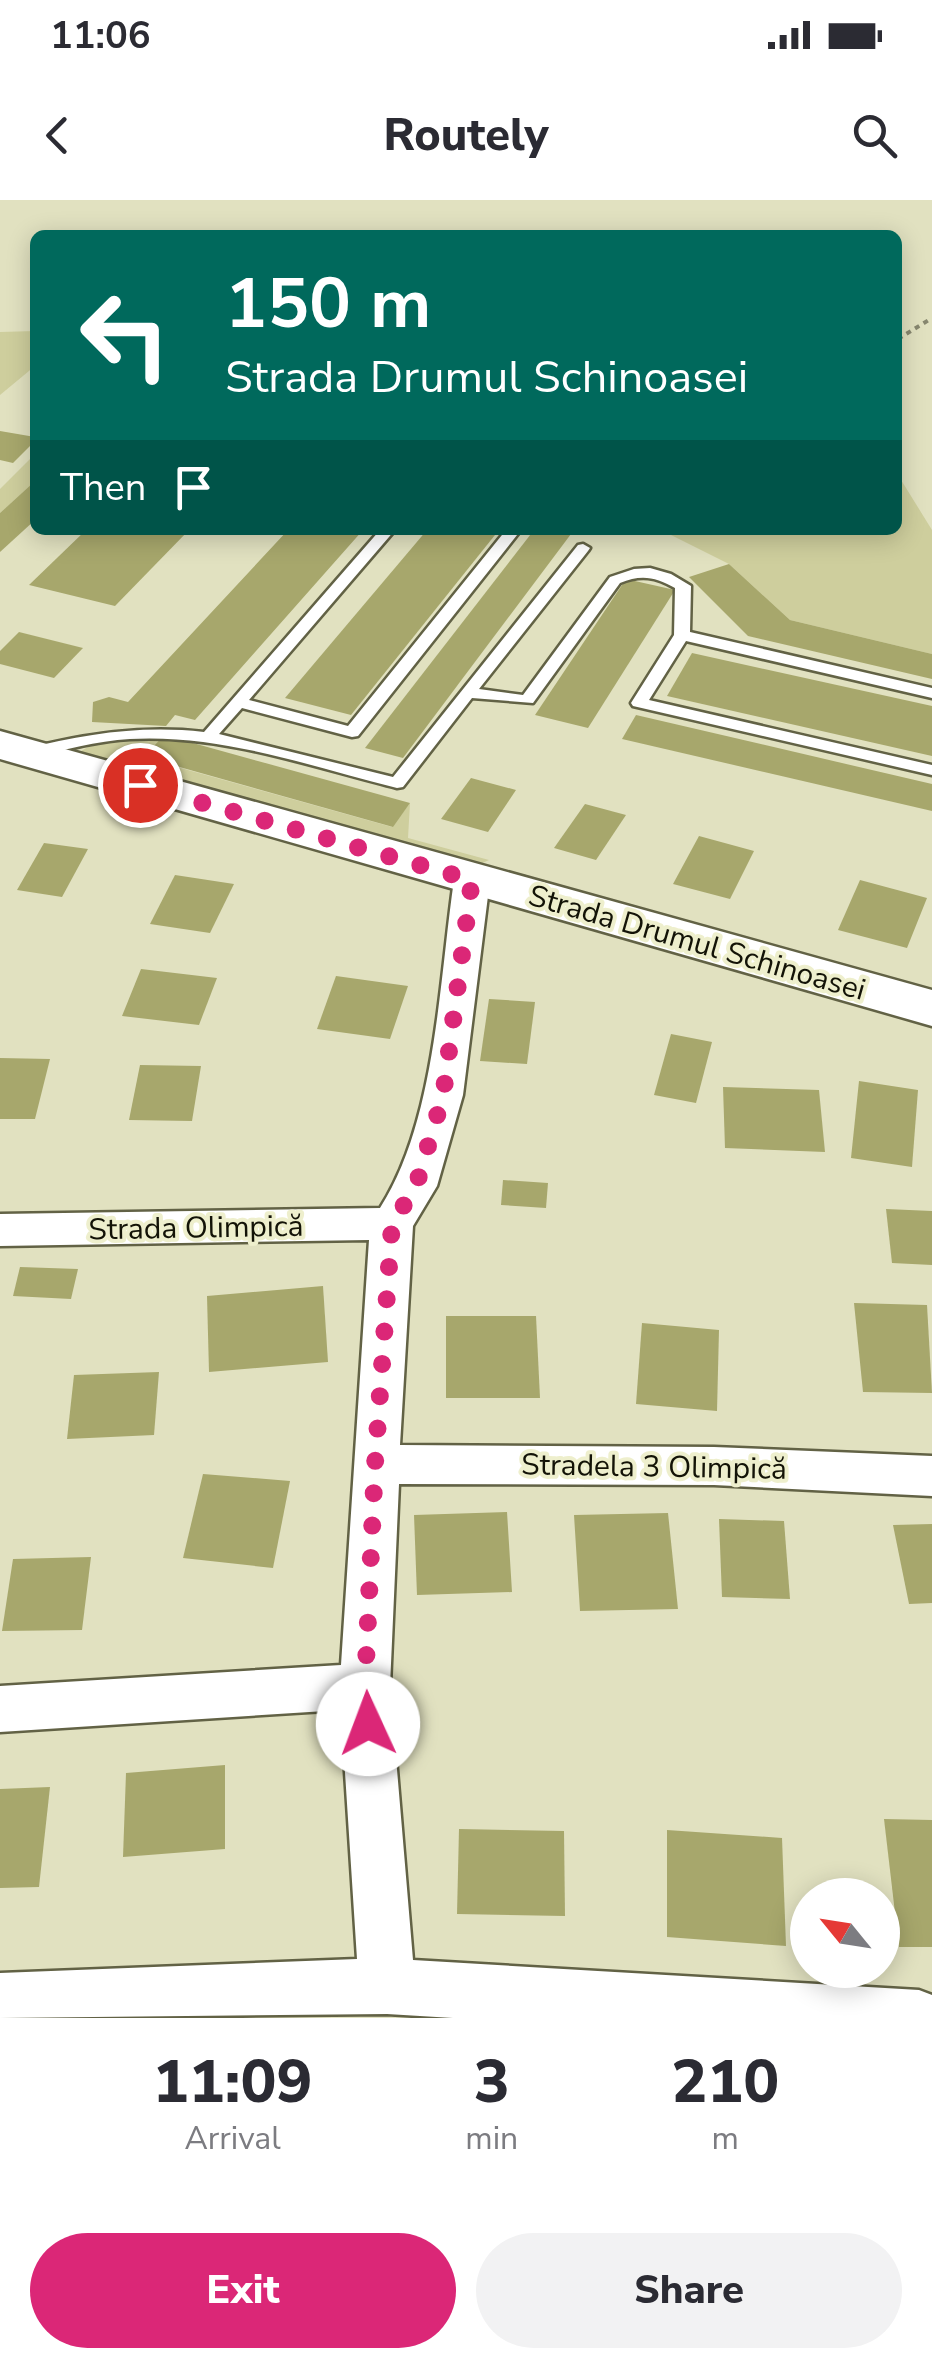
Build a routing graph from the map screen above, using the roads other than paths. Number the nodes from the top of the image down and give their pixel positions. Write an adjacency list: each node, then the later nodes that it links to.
1 (384, 535): 7 (lane)
2 (510, 535): 7 (lane)
3 (583, 548): 6 (lane)
4 (682, 636): 5 (lane); 6 (lane); 10 (lane)
5 (932, 692)
6 (468, 693): 8 (lane)
7 (238, 702): 8 (lane)
8 (211, 734): 9 (lane)
9 (15, 749): 11 (street, Strada Drumul Schinoasei)
10 (932, 770)
11 (472, 880): 12 (street, Strada Drumul Schinoasei); 13 (street)
12 (932, 1008)
13 (392, 1224): 14 (street, Strada Olimpică); 15 (street)
14 (0, 1230)
15 (375, 1464): 16 (street, Stradela 3 Olimpică); 17 (street)
16 (932, 1476)
17 (365, 1686): 18 (street); 19 (street)
18 (0, 1709)
19 (387, 1986): 20 (street); 21 (street)
20 (0, 2001)
21 (919, 2018)

